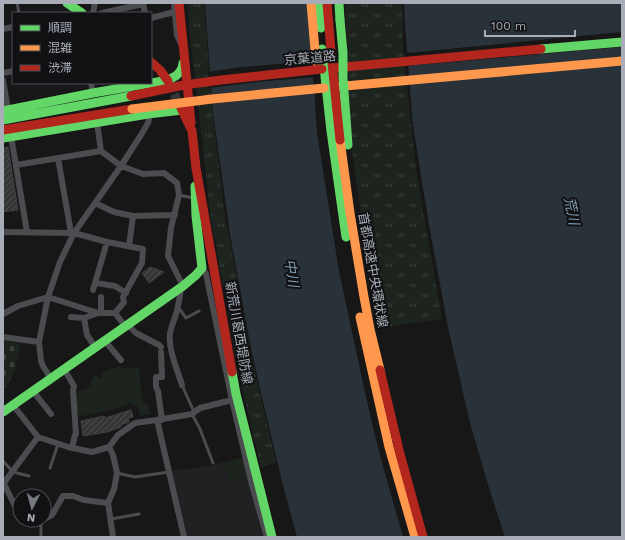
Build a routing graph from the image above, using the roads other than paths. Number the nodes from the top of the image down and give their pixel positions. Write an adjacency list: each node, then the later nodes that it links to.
1 (67, 3): 8 (main road)
2 (174, 3): 11 (street)
3 (180, 3): 14 (main road, 新荒川葛西堤防線)
4 (311, 3): 29 (main road, bridge)
5 (319, 3): 29 (main road, 首都高速中央環状線, bridge)
6 (327, 3): 41 (main road, 首都高速中央環状線, bridge)
7 (339, 3): 41 (main road, bridge)
8 (79, 12)
9 (107, 12): 10 (street)
10 (145, 12)
11 (174, 12): 12 (street); 14 (street)
12 (152, 18)
13 (622, 42): 25 (main road, 京葉道路, bridge)
14 (182, 43): 18 (main road, 新荒川葛西堤防線); 28 (main road, 新荒川葛西堤防線)
15 (622, 60): 27 (main road, bridge)
16 (152, 63): 18 (main road)
17 (3, 80): 23 (street)
18 (167, 80): 19 (main road)
19 (152, 83)
20 (91, 84): 22 (street)
21 (145, 84): 22 (main road)
22 (93, 93): 23 (main road)
23 (5, 111)
24 (148, 114): 26 (main road); 28 (main road, 新荒川葛西堤防線); 34 (street)
25 (3, 120)
26 (97, 122): 30 (main road); 31 (street)
27 (3, 130)
28 (192, 131): 35 (main road, 新荒川葛西堤防線)
29 (331, 131): 99 (main road, 首都高速中央環状線, bridge)
30 (7, 137): 33 (street)
31 (101, 151): 32 (street); 34 (street)
32 (58, 158): 33 (street); 44 (street)
33 (16, 165): 43 (street)
34 (121, 166): 36 (street); 38 (street)
35 (196, 168): 37 (main road); 94 (main road, 新荒川葛西堤防線)
36 (179, 195): 37 (lane); 39 (street)
37 (195, 198): 47 (main road)
38 (95, 203): 40 (street); 44 (street)
39 (175, 215): 40 (street); 49 (street)
40 (133, 216): 46 (street)
41 (351, 216): 100 (main road, 首都高速中央環状線, bridge)
42 (3, 232): 43 (street)
43 (27, 232): 44 (street)
44 (72, 233): 45 (street); 52 (street)
45 (107, 242): 46 (street); 48 (street)
46 (129, 246): 51 (street)
47 (202, 268): 49 (main road); 71 (street)
48 (96, 283): 50 (street); 51 (street)
49 (182, 286): 54 (street); 61 (main road)
50 (93, 290)
51 (126, 292): 57 (street)
52 (48, 297): 56 (street); 58 (street); 64 (street)
53 (101, 298): 56 (street)
54 (178, 307): 55 (lane); 69 (street)
55 (199, 311)
56 (99, 313): 57 (street); 60 (street)
57 (115, 313): 61 (street)
58 (3, 314)
59 (71, 316): 60 (street)
60 (84, 318): 65 (street)
61 (126, 325): 63 (main road); 76 (street)
62 (3, 337): 64 (street)
63 (104, 340): 65 (main road); 66 (street)
64 (39, 342): 68 (street)
65 (96, 347): 67 (main road)
66 (121, 360)
67 (64, 369): 68 (main road); 80 (street)
68 (51, 379): 70 (main road)
69 (182, 385): 74 (lane)
70 (33, 391): 72 (main road); 75 (street)
71 (232, 400): 74 (street); 94 (street)
72 (13, 405): 73 (main road); 77 (street)
73 (3, 412)
74 (193, 413): 76 (street); 82 (lane)
75 (51, 414)
76 (159, 420): 79 (street); 85 (street)
77 (38, 437): 78 (street); 84 (street)
78 (58, 444): 80 (street); 83 (lane)
79 (109, 447): 80 (street); 86 (street)
80 (72, 448)
81 (3, 461): 84 (lane)
82 (213, 463)
83 (50, 468)
84 (13, 472): 87 (lane); 88 (street)
85 (169, 472): 86 (lane); 96 (street)
86 (117, 473): 90 (street)
87 (29, 476)
88 (3, 484): 89 (street)
89 (12, 500)
90 (108, 504): 92 (street); 93 (street)
91 (139, 514): 93 (lane)
92 (52, 515)
93 (111, 519): 95 (street)
94 (267, 528): 97 (street); 98 (main road, 新荒川葛西堤防線)
95 (113, 537)
96 (183, 537)
97 (267, 537)
98 (272, 537)
99 (415, 537)
100 (423, 537)

